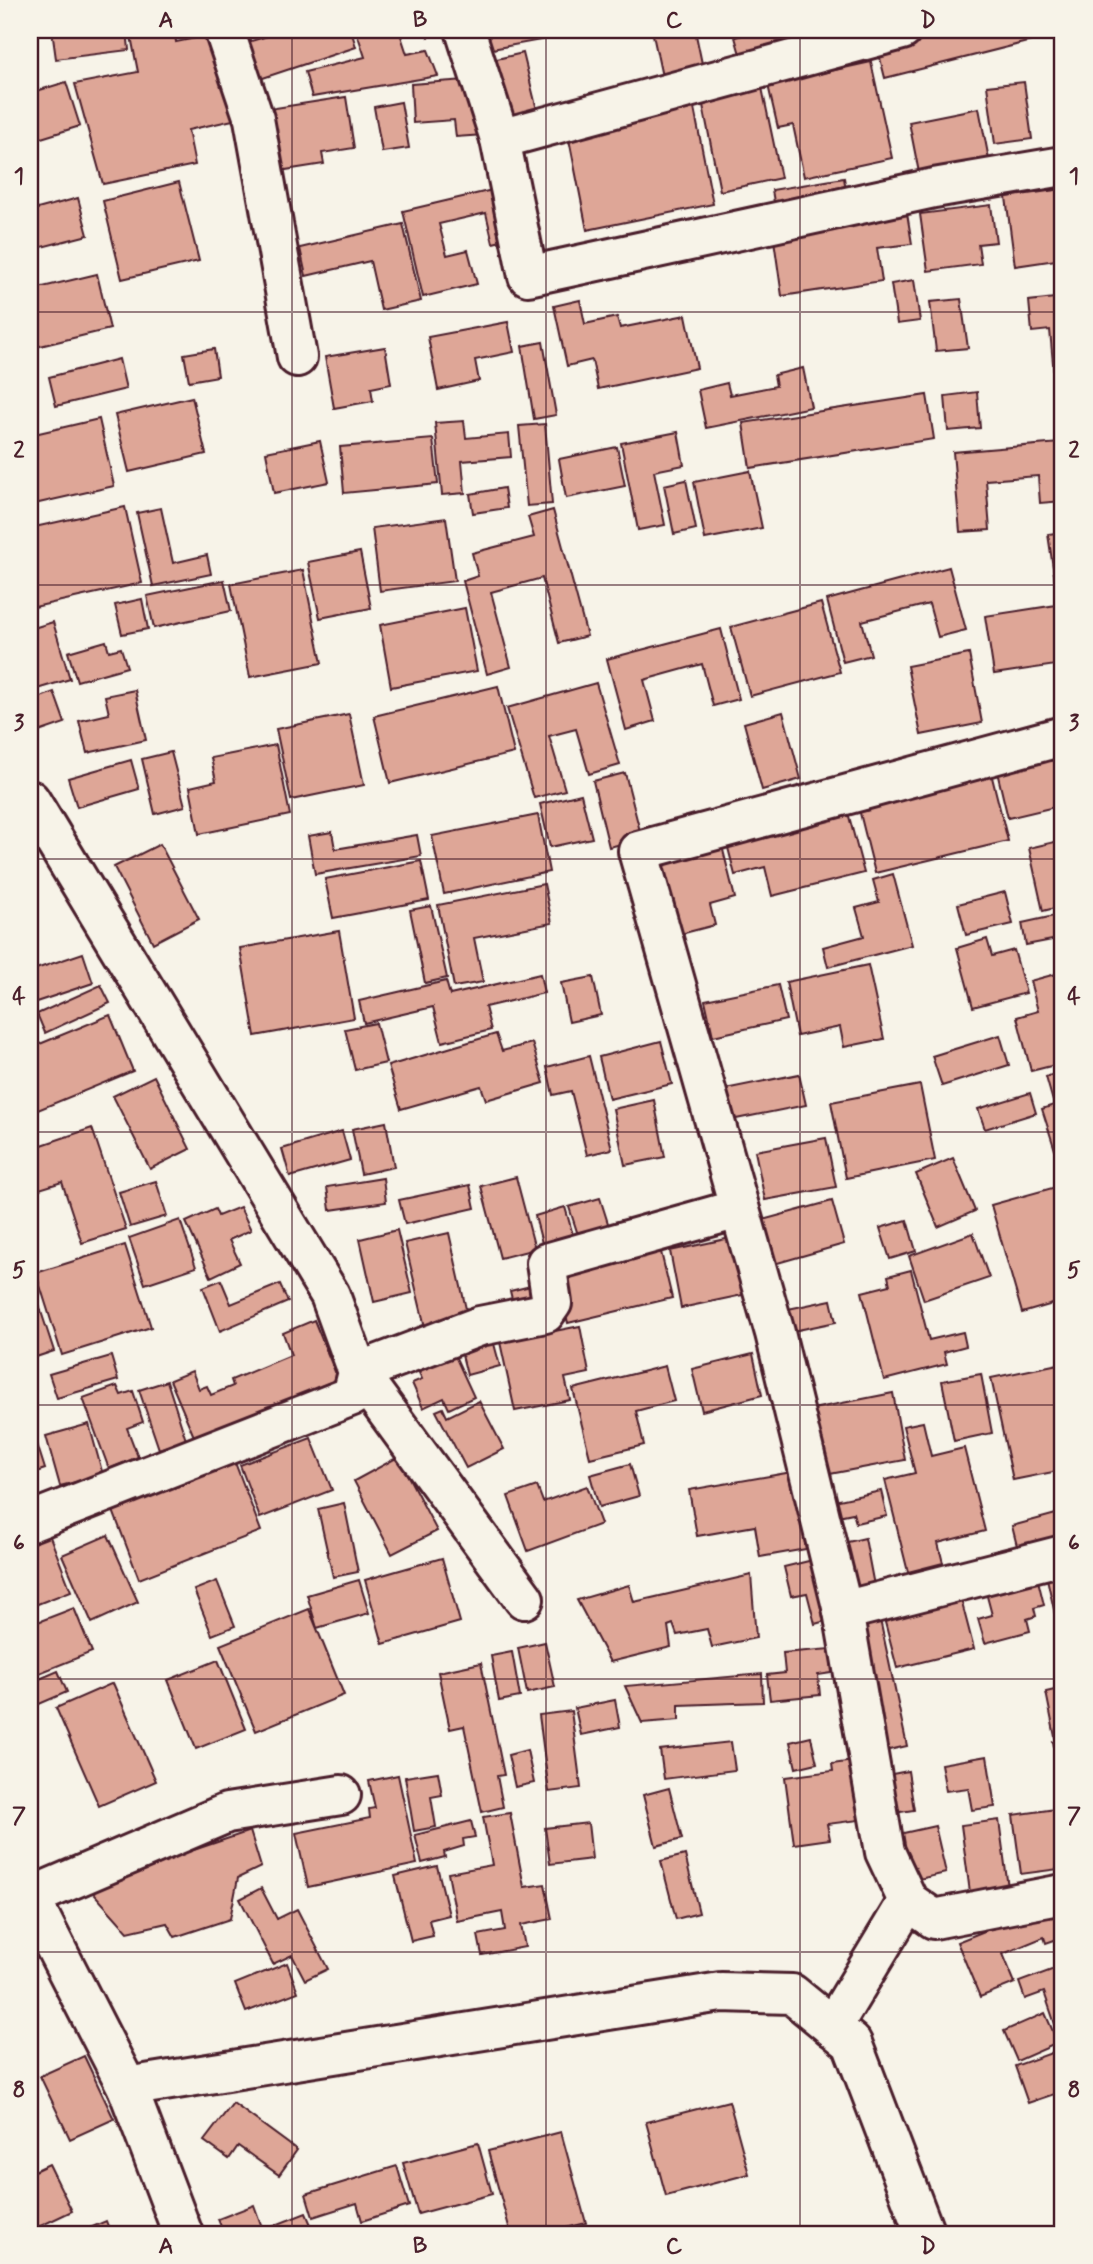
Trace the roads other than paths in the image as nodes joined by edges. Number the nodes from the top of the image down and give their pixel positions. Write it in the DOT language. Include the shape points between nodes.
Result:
graph roads {
  1 [pos="224,30"];
  2 [pos="465,30"];
  3 [pos="902,30"];
  4 [pos="500,139"];
  5 [pos="1063,166"];
  6 [pos="297,357"];
  7 [pos="1063,736"];
  8 [pos="30,800"];
  9 [pos="738,1209"];
  10 [pos="358,1372"];
  11 [pos="30,1522"];
  12 [pos="1063,1555"];
  13 [pos="524,1600"];
  14 [pos="843,1611"];
  15 [pos="341,1795"];
  16 [pos="1063,1894"];
  17 [pos="30,1898"];
  18 [pos="908,1901"];
  19 [pos="832,2027"];
  20 [pos="127,2087"];
  21 [pos="183,2234"];
  22 [pos="925,2234"];
  1 -- 6 [label="street" via="254,119"];
  2 -- 4 [label="street"];
  3 -- 4 [label="street"];
  4 -- 5 [label="street" via="528,276 934,188"];
  7 -- 9 [label="street" via="638,851"];
  8 -- 10 [label="street" via="330,1295"];
  9 -- 10 [label="street" via="546,1263 552,1303 545,1313 480,1326"];
  9 -- 14 [label="street" via="775,1333"];
  10 -- 11 [label="street" via="352,1396"];
  10 -- 13 [label="street"];
  12 -- 14 [label="street"];
  14 -- 18 [label="street" via="885,1853"];
  15 -- 17 [label="street" via="227,1813"];
  16 -- 18 [label="street" via="934,1919"];
  17 -- 20 [label="street"];
  18 -- 19 [label="street"];
  19 -- 20 [label="street" via="792,1994 721,1992"];
  19 -- 22 [label="street" via="852,2043"];
  20 -- 21 [label="street"];
}
